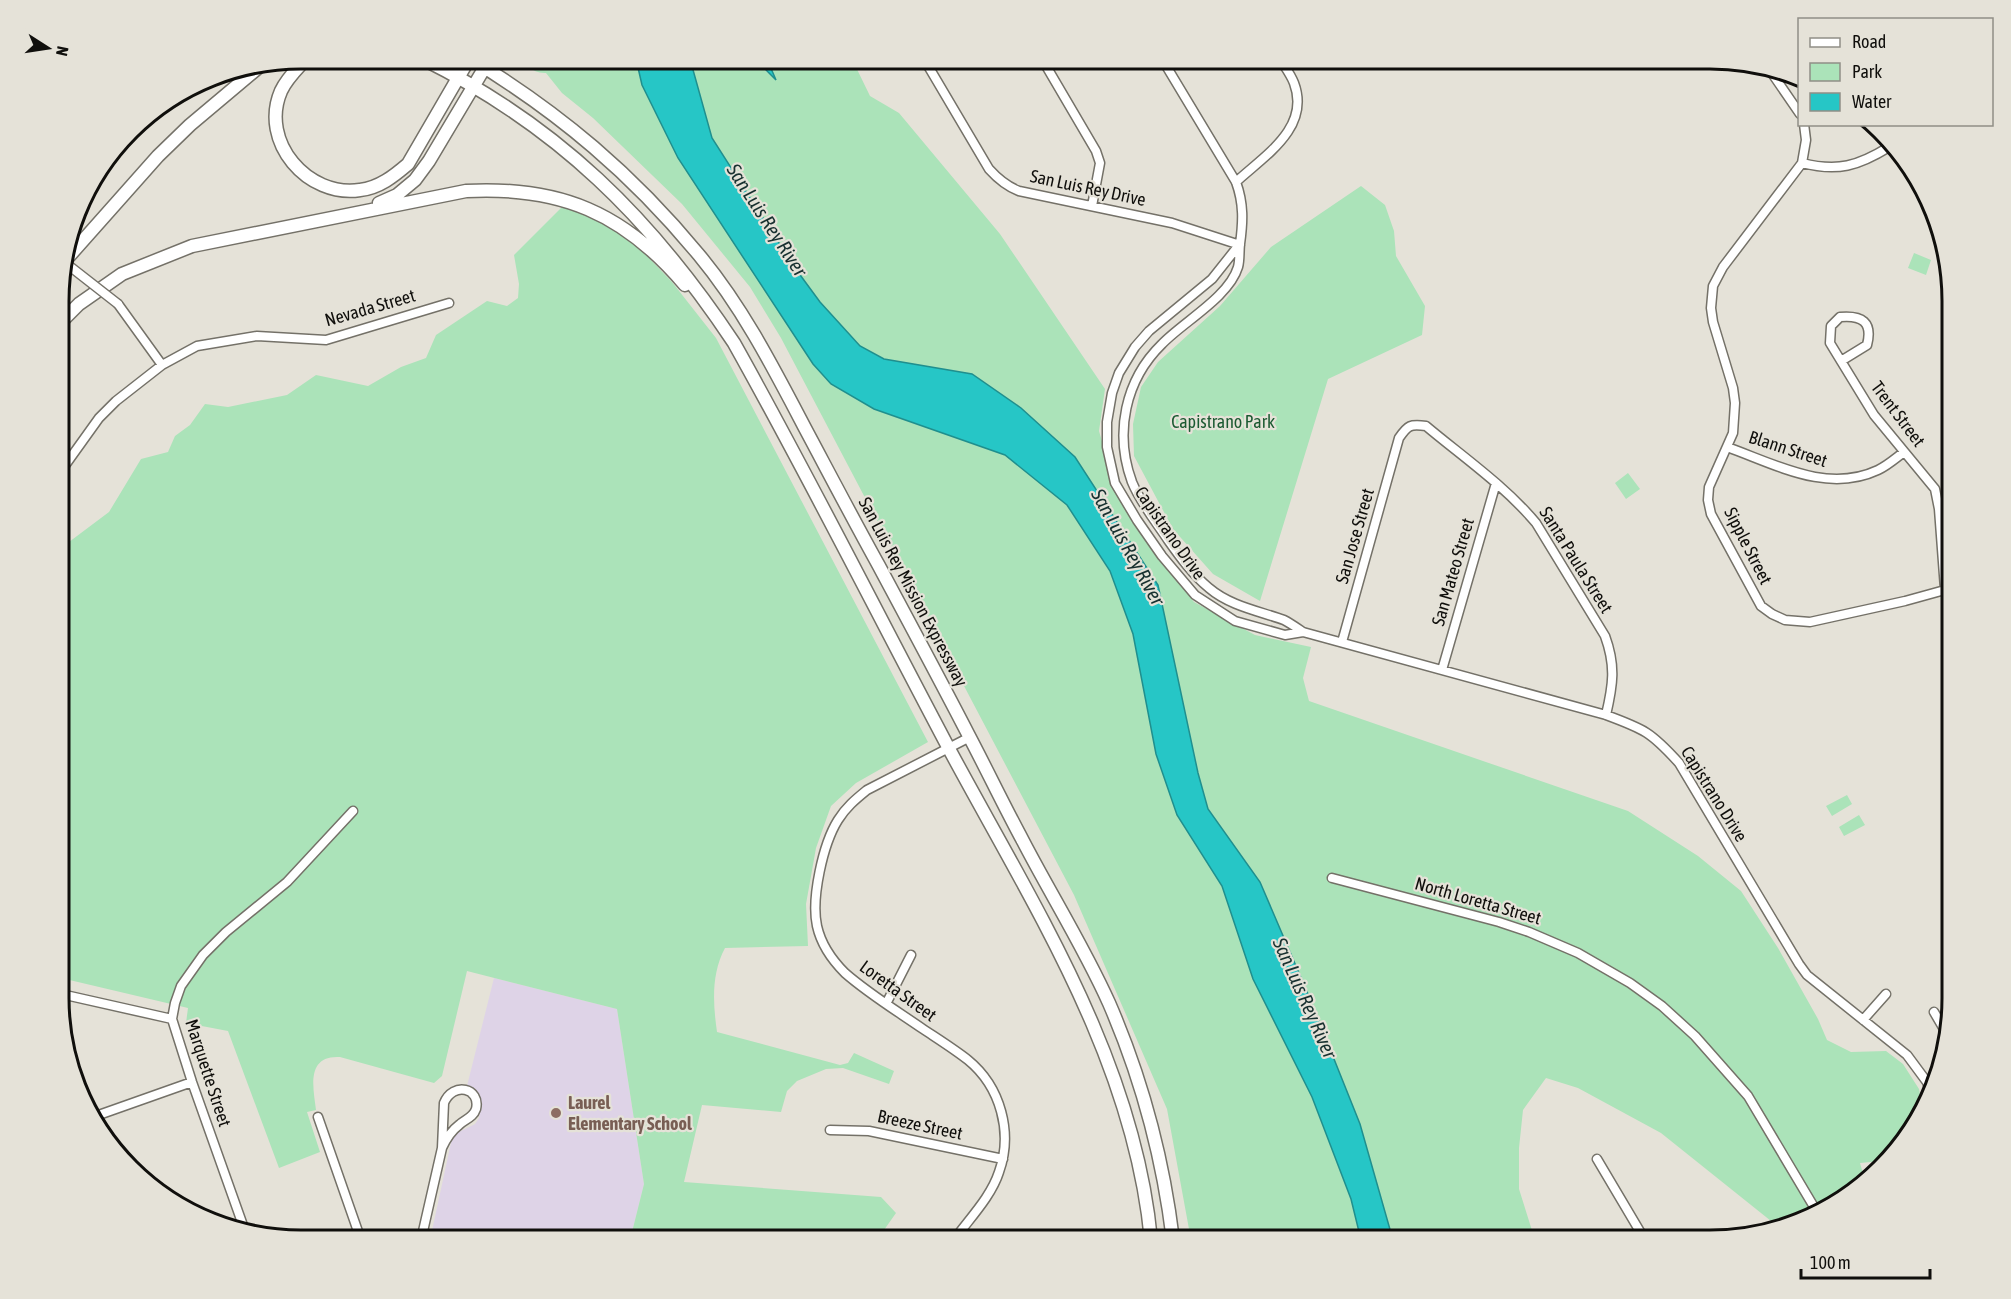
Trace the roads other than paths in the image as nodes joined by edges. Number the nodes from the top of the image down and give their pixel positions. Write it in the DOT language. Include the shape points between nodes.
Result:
graph roads {
  1 [pos="297,69"];
  2 [pos="445,69"];
  3 [pos="463,69"];
  4 [pos="484,69"];
  5 [pos="488,69"];
  6 [pos="930,69"];
  7 [pos="1048,69"];
  8 [pos="1169,69"];
  9 [pos="1287,69"];
  10 [pos="250,75"];
  11 [pos="459,76"];
  12 [pos="1776,79"];
  13 [pos="475,85"];
  14 [pos="1798,111"];
  15 [pos="1804,126"];
  16 [pos="1885,149"];
  17 [pos="1803,163"];
  18 [pos="1236,182"];
  19 [pos="1092,206"];
  20 [pos="320,219"];
  21 [pos="1240,245"];
  22 [pos="75,249"];
  23 [pos="71,268"];
  24 [pos="450,303"];
  25 [pos="69,314"];
  26 [pos="734,343"];
  27 [pos="1841,361"];
  28 [pos="162,365"];
  29 [pos="1399,438"];
  30 [pos="1727,447"];
  31 [pos="1904,452"];
  32 [pos="69,460"];
  33 [pos="1496,483"];
  34 [pos="1942,536"];
  35 [pos="1942,591"];
  36 [pos="1303,632"];
  37 [pos="1342,642"];
  38 [pos="1442,670"];
  39 [pos="1606,715"];
  40 [pos="970,737"];
  41 [pos="949,747"];
  42 [pos="353,811"];
  43 [pos="1332,878"];
  44 [pos="910,955"];
  45 [pos="1886,994"];
  46 [pos="69,996"];
  47 [pos="886,1004"];
  48 [pos="1934,1012"];
  49 [pos="172,1019"];
  50 [pos="1863,1020"];
  51 [pos="1941,1024"];
  52 [pos="1926,1081"];
  53 [pos="192,1082"];
  54 [pos="100,1114"];
  55 [pos="318,1117"];
  56 [pos="830,1130"];
  57 [pos="442,1148"];
  58 [pos="1003,1159"];
  59 [pos="1597,1159"];
  60 [pos="1813,1205"];
  61 [pos="242,1222"];
  62 [pos="358,1230"];
  63 [pos="423,1230"];
  64 [pos="961,1230"];
  65 [pos="1150,1230"];
  66 [pos="1172,1230"];
  67 [pos="1639,1230"];
  1 -- 11 [label="highway" via="280,93 280,143 291,161 309,178 340,190 363,190 379,184 408,164"];
  2 -- 11 [label="highway"];
  3 -- 11 [label="highway"];
  4 -- 13 [label="highway"];
  5 -- 40 [label="highway, San Luis Rey Mission Expressway" via="592,144 660,210 714,275 768,358"];
  6 -- 19 [label="street, San Luis Rey Drive" via="998,179 1020,191"];
  7 -- 19 [label="street" via="1100,163"];
  8 -- 18 [label="street, Capistrano Drive"];
  9 -- 18 [label="street" via="1299,102 1289,133"];
  10 -- 22 [label="highway" via="158,156"];
  11 -- 13 [label="highway"];
  12 -- 14 [label="street"];
  13 -- 20 [label="highway" via="415,180 375,206"];
  13 -- 26 [label="highway" via="540,129 613,192 690,279"];
  15 -- 17 [label="street"];
  16 -- 17 [label="street" via="1848,167 1824,169"];
  17 -- 30 [label="street, Sipple Street" via="1723,267 1713,286 1713,322 1735,403"];
  18 -- 21 [label="street, Capistrano Drive" via="1243,211"];
  19 -- 21 [label="street, San Luis Rey Drive" via="1172,223"];
  20 -- 25 [label="highway" via="192,246 122,274"];
  20 -- 26 [label="highway" via="466,192 519,191 562,199 596,212 644,243"];
  21 -- 36 [label="street, Capistrano Drive" via="1238,267 1221,293 1148,358 1127,401 1122,429 1125,450 1132,482 1153,519 1179,556 1210,589"];
  21 -- 36 [label="street, Capistrano Drive" via="1212,279 1135,347 1112,393 1107,447 1115,483 1162,556 1195,595 1235,621 1284,634"];
  23 -- 28 [label="street, bridge" via="118,304"];
  24 -- 28 [label="street, Nevada Street" via="326,340 257,336 197,346"];
  26 -- 41 [label="highway"];
  27 -- 27 [label="street, Trent Street" via="1830,343 1831,326 1840,317 1854,315 1866,322 1870,332 1867,345"];
  27 -- 31 [label="street, Trent Street" via="1874,415"];
  28 -- 32 [label="street, Nevada Street" via="99,418"];
  29 -- 33 [label="street, Santa Paula Street" via="1407,427 1426,426"];
  29 -- 37 [label="street, San Jose Street"];
  30 -- 31 [label="street, Blann Street" via="1815,479 1831,480 1861,477"];
  30 -- 35 [label="street, Sipple Street" via="1709,487 1711,514 1761,606 1772,614 1785,620 1810,622"];
  31 -- 34 [label="street, Trent Street" via="1935,489"];
  33 -- 38 [label="street, San Mateo Street"];
  33 -- 39 [label="street, Santa Paula Street" via="1536,523 1605,636 1614,671"];
  36 -- 37 [label="street, Capistrano Drive"];
  37 -- 38 [label="street, Capistrano Drive"];
  38 -- 39 [label="street, Capistrano Drive"];
  39 -- 50 [label="street, Capistrano Drive" via="1641,727 1657,738 1679,763 1799,964"];
  40 -- 41 [label="street, Loretta Street"];
  40 -- 66 [label="highway, San Luis Rey Mission Expressway" via="1108,1001 1154,1132"];
  41 -- 47 [label="street, Loretta Street" via="855,799 837,821 825,853 815,914 822,942 834,963"];
  41 -- 65 [label="highway" via="1067,967 1098,1034 1129,1123"];
  42 -- 49 [label="street, Marquette Street" via="287,882 203,954 181,986"];
  43 -- 60 [label="street, North Loretta Street" via="1529,932 1578,952 1630,983 1695,1036 1748,1096"];
  44 -- 47 [label="street"];
  45 -- 50 [label="street"];
  46 -- 49 [label="street"];
  47 -- 58 [label="street, Loretta Street" via="980,1072 992,1088 1004,1120"];
  48 -- 51 [label="street"];
  49 -- 53 [label="street, Marquette Street"];
  50 -- 52 [label="street, Capistrano Drive" via="1907,1055"];
  53 -- 54 [label="street"];
  53 -- 61 [label="street, Marquette Street"];
  55 -- 62 [label="street"];
  56 -- 58 [label="street, Breeze Street" via="869,1131"];
  57 -- 57 [label="street" via="448,1136 475,1112 475,1098 469,1091 453,1090 447,1097"];
  57 -- 63 [label="street"];
  58 -- 64 [label="street, Loretta Street" via="993,1187"];
  59 -- 67 [label="street"];
}
